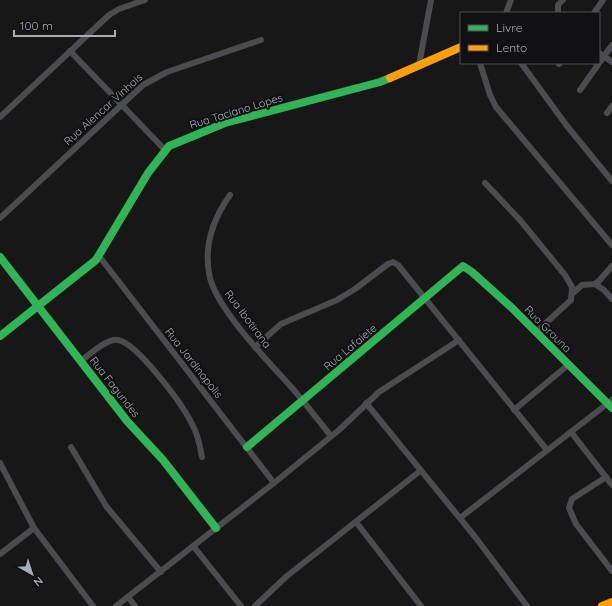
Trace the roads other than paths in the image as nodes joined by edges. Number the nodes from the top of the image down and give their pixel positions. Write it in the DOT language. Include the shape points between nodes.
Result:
graph roads {
  1 [pos="145,0"];
  2 [pos="431,0"];
  3 [pos="511,0"];
  4 [pos="563,0"];
  5 [pos="603,0"];
  6 [pos="506,12"];
  7 [pos="558,12"];
  8 [pos="595,12"];
  9 [pos="261,40"];
  10 [pos="612,45"];
  11 [pos="460,47"];
  12 [pos="70,51"];
  13 [pos="601,54"];
  14 [pos="612,62"];
  15 [pos="480,64"];
  16 [pos="522,64"];
  17 [pos="595,64"];
  18 [pos="419,66"];
  19 [pos="580,90"];
  20 [pos="120,104"];
  21 [pos="612,106"];
  22 [pos="607,113"];
  23 [pos="0,117"];
  24 [pos="165,150"];
  25 [pos="612,181"];
  26 [pos="485,183"];
  27 [pos="230,195"];
  28 [pos="0,218"];
  29 [pos="612,245"];
  30 [pos="99,256"];
  31 [pos="0,257"];
  32 [pos="467,266"];
  33 [pos="612,266"];
  34 [pos="595,284"];
  35 [pos="572,294"];
  36 [pos="424,299"];
  37 [pos="612,299"];
  38 [pos="37,307"];
  39 [pos="536,332"];
  40 [pos="0,336"];
  41 [pos="459,340"];
  42 [pos="256,347"];
  43 [pos="81,361"];
  44 [pos="568,365"];
  45 [pos="303,400"];
  46 [pos="366,403"];
  47 [pos="611,404"];
  48 [pos="514,410"];
  49 [pos="571,432"];
  50 [pos="331,436"];
  51 [pos="71,447"];
  52 [pos="247,447"];
  53 [pos="547,450"];
  54 [pos="202,457"];
  55 [pos="0,463"];
  56 [pos="420,471"];
  57 [pos="606,477"];
  58 [pos="274,483"];
  59 [pos="612,485"];
  60 [pos="460,518"];
  61 [pos="356,522"];
  62 [pos="34,528"];
  63 [pos="216,528"];
  64 [pos="194,547"];
  65 [pos="0,554"];
  66 [pos="612,571"];
  67 [pos="161,572"];
  68 [pos="128,597"];
  69 [pos="612,602"];
  70 [pos="93,606"];
  71 [pos="116,606"];
  72 [pos="135,606"];
  73 [pos="241,606"];
  74 [pos="255,606"];
  75 [pos="421,606"];
  76 [pos="527,606"];
  77 [pos="602,606"];
  1 -- 12 [label="street" via="109,15"];
  2 -- 18 [label="street"];
  3 -- 6 [label="street"];
  4 -- 7 [label="street" via="558,5"];
  5 -- 8 [label="street"];
  9 -- 20 [label="street, Rua Alencar Vinhais" via="161,74"];
  10 -- 13 [label="street"];
  11 -- 18 [label="street, Rua Taciano Lopes"];
  12 -- 20 [label="street"];
  12 -- 23 [label="street"];
  13 -- 14 [label="street"];
  15 -- 29 [label="street" via="496,107"];
  16 -- 25 [label="street" via="567,126"];
  17 -- 19 [label="street"];
  18 -- 24 [label="street, Rua Taciano Lopes" via="380,82 225,123 185,138"];
  20 -- 24 [label="street"];
  20 -- 28 [label="street, Rua Alencar Vinhais"];
  21 -- 22 [label="street"];
  24 -- 30 [label="street, Rua Taciano Lopes" via="148,173"];
  26 -- 35 [label="street" via="520,220 565,275"];
  27 -- 42 [label="street, Rua Ibotirana" via="216,216 211,232 208,245 209,270 219,299"];
  30 -- 38 [label="street, Rua Taciano Lopes"];
  30 -- 52 [label="street, Rua Jardinopolis"];
  31 -- 38 [label="street, Rua Fagundes"];
  32 -- 36 [label="street, Rua Lafaiete" via="463,266"];
  32 -- 39 [label="street, Rua Grauna"];
  33 -- 34 [label="street"];
  34 -- 35 [label="street" via="582,285"];
  34 -- 37 [label="street"];
  35 -- 39 [label="street" via="571,300"];
  36 -- 41 [label="street"];
  36 -- 42 [label="street" via="398,265 390,262 337,300 281,324"];
  36 -- 45 [label="street, Rua Lafaiete"];
  38 -- 40 [label="street, Rua Taciano Lopes"];
  38 -- 43 [label="street, Rua Fagundes"];
  39 -- 44 [label="street, Rua Grauna"];
  41 -- 46 [label="street"];
  41 -- 48 [label="street"];
  42 -- 45 [label="street, Rua Ibotirana"];
  43 -- 54 [label="street" via="97,348 114,340 132,348 154,370 189,417"];
  43 -- 63 [label="street, Rua Fagundes"];
  44 -- 47 [label="street, Rua Grauna"];
  44 -- 48 [label="street"];
  45 -- 50 [label="street, Rua Ibotirana"];
  45 -- 52 [label="street, Rua Lafaiete"];
  46 -- 50 [label="street"];
  46 -- 56 [label="street"];
  47 -- 49 [label="street"];
  48 -- 53 [label="street"];
  49 -- 53 [label="street"];
  49 -- 57 [label="street"];
  50 -- 58 [label="street"];
  51 -- 67 [label="street" via="106,506"];
  52 -- 58 [label="street, Rua Jardinopolis"];
  53 -- 60 [label="street"];
  55 -- 62 [label="street"];
  56 -- 60 [label="street"];
  56 -- 61 [label="street"];
  57 -- 59 [label="street"];
  57 -- 66 [label="street" via="572,499 569,508 576,524"];
  58 -- 63 [label="street"];
  60 -- 76 [label="street"];
  61 -- 74 [label="street" via="287,576"];
  61 -- 75 [label="street"];
  62 -- 65 [label="street"];
  62 -- 70 [label="street"];
  63 -- 64 [label="street"];
  64 -- 67 [label="street"];
  64 -- 73 [label="street"];
  67 -- 68 [label="street"];
  68 -- 71 [label="street"];
  68 -- 72 [label="street"];
  69 -- 77 [label="street"];
}
